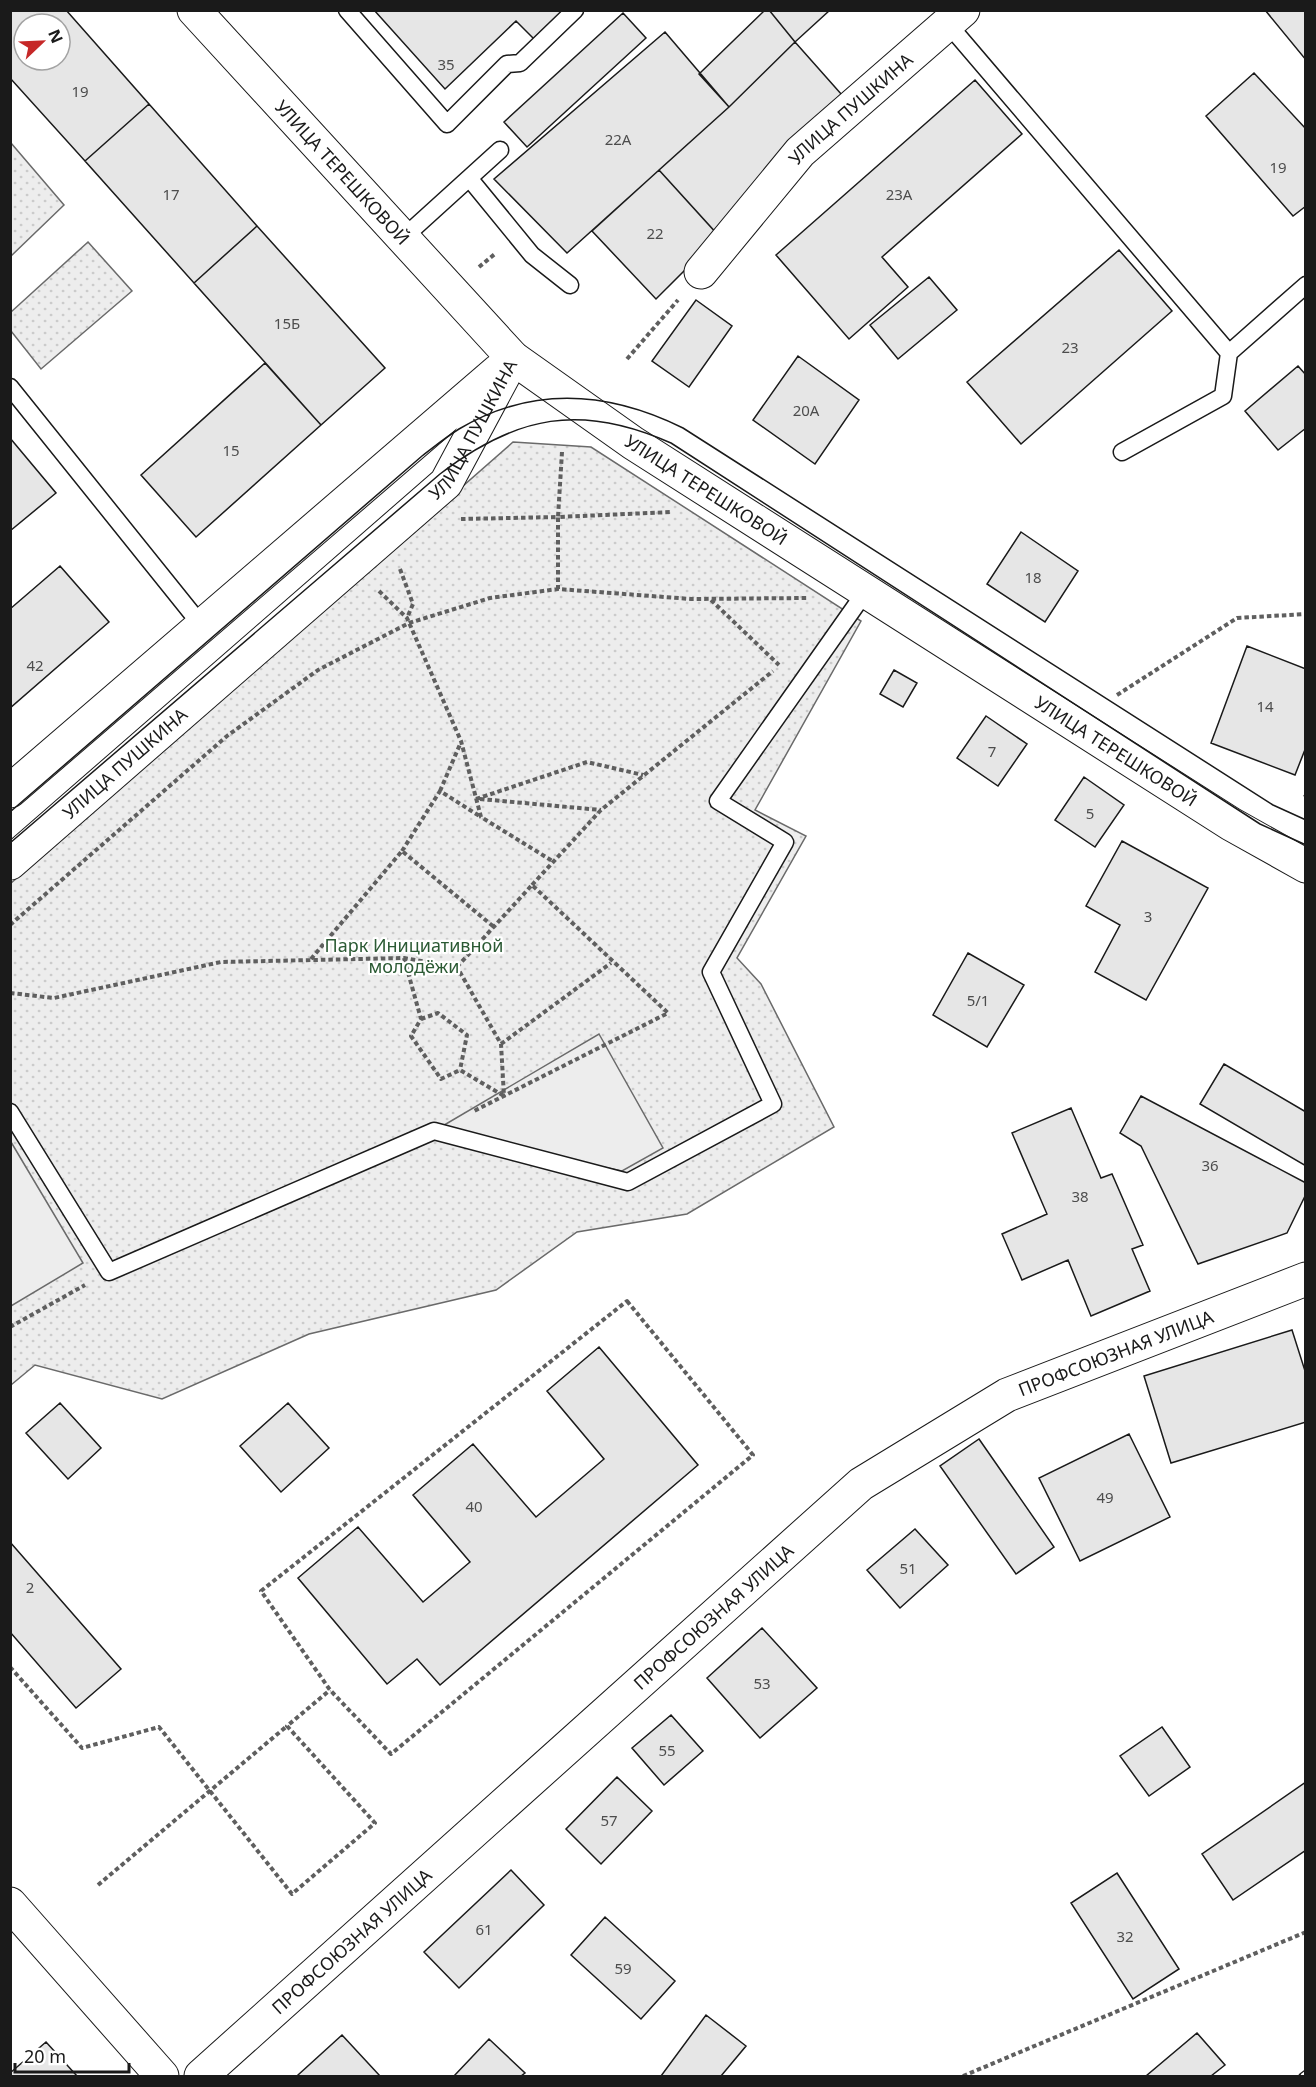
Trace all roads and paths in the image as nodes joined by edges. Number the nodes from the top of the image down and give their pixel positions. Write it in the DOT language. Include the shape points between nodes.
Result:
graph roads {
  1 [pos="194,10"];
  2 [pos="347,10"];
  3 [pos="575,10"];
  4 [pos="955,17"];
  5 [pos="500,150"];
  6 [pos="469,178"];
  7 [pos="403,238"];
  8 [pos="504,246"];
  9 [pos="474,271"];
  10 [pos="702,272"];
  11 [pos="570,285"];
  12 [pos="1305,285"];
  13 [pos="1229,353"];
  14 [pos="513,358"];
  15 [pos="627,358"];
  16 [pos="10,387"];
  17 [pos="562,452"];
  18 [pos="1122,452"];
  19 [pos="675,512"];
  20 [pos="558,517"];
  21 [pos="453,519"];
  22 [pos="399,567"];
  23 [pos="377,589"];
  24 [pos="558,590"];
  25 [pos="866,591"];
  26 [pos="812,598"];
  27 [pos="710,599"];
  28 [pos="1305,614"];
  29 [pos="408,620"];
  30 [pos="202,626"];
  31 [pos="780,666"];
  32 [pos="804,679"];
  33 [pos="1117,695"];
  34 [pos="461,741"];
  35 [pos="643,775"];
  36 [pos="10,791"];
  37 [pos="440,791"];
  38 [pos="476,799"];
  39 [pos="601,810"];
  40 [pos="481,817"];
  41 [pos="402,850"];
  42 [pos="554,862"];
  43 [pos="10,863"];
  44 [pos="1305,866"];
  45 [pos="532,885"];
  46 [pos="10,925"];
  47 [pos="494,927"];
  48 [pos="404,958"];
  49 [pos="310,960"];
  50 [pos="611,963"];
  51 [pos="457,967"];
  52 [pos="10,993"];
  53 [pos="421,1019"];
  54 [pos="501,1044"];
  55 [pos="460,1070"];
  56 [pos="504,1096"];
  57 [pos="10,1112"];
  58 [pos="434,1131"];
  59 [pos="109,1272"];
  60 [pos="1305,1279"];
  61 [pos="10,1327"];
  62 [pos="10,1667"];
  63 [pos="330,1690"];
  64 [pos="287,1726"];
  65 [pos="210,1791"];
  66 [pos="98,1885"];
  67 [pos="10,1904"];
  68 [pos="1305,1932"];
  69 [pos="214,2072"];
  70 [pos="162,2076"];
  71 [pos="963,2076"];
  1 -- 7 [label="street, УЛИЦА ТЕРЕШКОВОЙ"];
  2 -- 3 [label="lane" via="447,124 507,64 520,63"];
  4 -- 10 [label="street, УЛИЦА ПУШКИНА" via="800,152"];
  4 -- 13 [label="lane"];
  5 -- 6 [label="lane"];
  6 -- 7 [label="lane"];
  6 -- 11 [label="lane" via="532,255"];
  7 -- 14 [label="street, УЛИЦА ТЕРЕШКОВОЙ"];
  8 -- 9 [label="path"];
  10 -- 15 [label="path"];
  12 -- 13 [label="lane"];
  13 -- 18 [label="lane" via="1223,396"];
  14 -- 25 [label="street, УЛИЦА ТЕРЕШКОВОЙ" via="633,443"];
  14 -- 30 [label="street, УЛИЦА ПУШКИНА"];
  14 -- 43 [label="street, УЛИЦА ПУШКИНА" via="446,483"];
  16 -- 30 [label="lane"];
  17 -- 20 [label="path"];
  19 -- 20 [label="path"];
  20 -- 21 [label="path"];
  20 -- 24 [label="path"];
  22 -- 29 [label="path" via="413,604"];
  23 -- 29 [label="path"];
  24 -- 27 [label="path"];
  24 -- 29 [label="path" via="490,598"];
  25 -- 32 [label="lane"];
  25 -- 44 [label="street, УЛИЦА ТЕРЕШКОВОЙ" via="1231,824"];
  26 -- 27 [label="path"];
  27 -- 31 [label="path"];
  28 -- 33 [label="path" via="1237,618"];
  29 -- 34 [label="path"];
  29 -- 46 [label="path" via="318,670 227,736"];
  30 -- 36 [label="street, УЛИЦА ПУШКИНА"];
  31 -- 32 [label="path"];
  31 -- 35 [label="path"];
  32 -- 58 [label="lane" via="718,801 785,842 711,972 773,1104 628,1182"];
  34 -- 37 [label="path"];
  34 -- 38 [label="path"];
  35 -- 38 [label="path" via="587,762"];
  35 -- 39 [label="path"];
  37 -- 40 [label="path"];
  37 -- 41 [label="path"];
  38 -- 39 [label="path"];
  38 -- 40 [label="path"];
  39 -- 42 [label="path"];
  40 -- 42 [label="path"];
  41 -- 47 [label="path"];
  41 -- 49 [label="path"];
  42 -- 45 [label="path"];
  45 -- 47 [label="path"];
  45 -- 50 [label="path"];
  47 -- 51 [label="path"];
  48 -- 49 [label="path"];
  48 -- 51 [label="path"];
  48 -- 53 [label="path"];
  49 -- 52 [label="path" via="221,962 54,998"];
  50 -- 54 [label="path"];
  50 -- 56 [label="path" via="668,1013"];
  51 -- 54 [label="path"];
  53 -- 55 [label="path" via="438,1013 467,1035"];
  53 -- 55 [label="path" via="411,1036 441,1079"];
  54 -- 56 [label="path"];
  55 -- 56 [label="path"];
  56 -- 58 [label="path"];
  57 -- 59 [label="lane"];
  58 -- 59 [label="lane"];
  59 -- 61 [label="path"];
  60 -- 69 [label="street, ПРОФСОЮЗНАЯ УЛИЦА" via="1007,1395 861,1484"];
  62 -- 65 [label="path" via="82,1748 159,1727"];
  63 -- 63 [label="path" via="391,1754 753,1455 627,1301 261,1591"];
  63 -- 64 [label="path"];
  64 -- 65 [label="path"];
  64 -- 65 [label="path" via="375,1823 292,1894"];
  65 -- 66 [label="path"];
  67 -- 70 [label="street"];
  68 -- 71 [label="path"];
}
